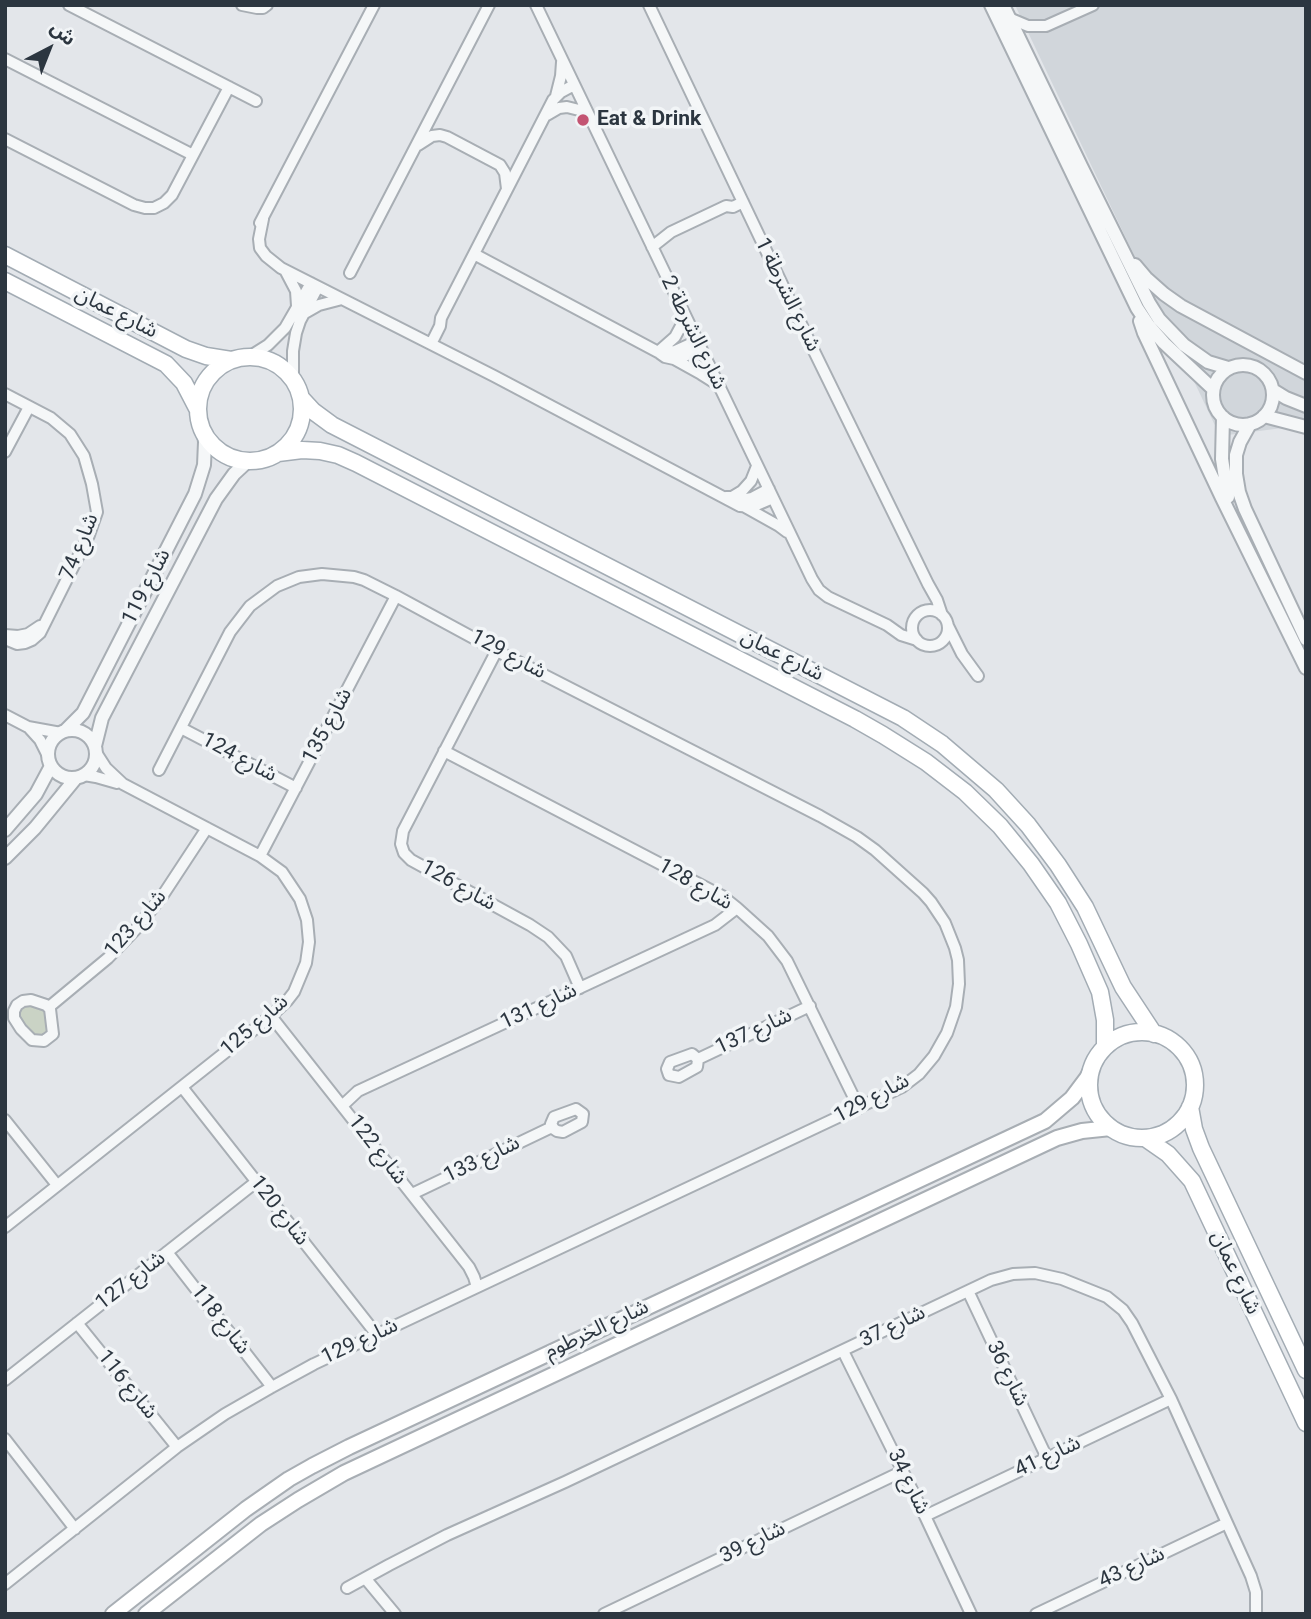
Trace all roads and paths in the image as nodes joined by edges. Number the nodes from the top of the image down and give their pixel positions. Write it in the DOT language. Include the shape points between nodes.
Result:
graph roads {
  1 [pos="69,5"];
  2 [pos="242,5"];
  3 [pos="267,5"];
  4 [pos="374,5"];
  5 [pos="489,5"];
  6 [pos="536,5"];
  7 [pos="649,5"];
  8 [pos="991,5"];
  9 [pos="1093,5"];
  10 [pos="1006,11"];
  11 [pos="5,59"];
  12 [pos="562,59"];
  13 [pos="229,88"];
  14 [pos="576,89"];
  15 [pos="556,96"];
  16 [pos="256,102"];
  17 [pos="549,111"];
  18 [pos="589,116"];
  19 [pos="5,139"];
  20 [pos="416,146"];
  21 [pos="193,155"];
  22 [pos="507,189"];
  23 [pos="741,198"];
  24 [pos="650,243"];
  25 [pos="1124,251"];
  26 [pos="474,254"];
  27 [pos="5,255"];
  28 [pos="283,269"];
  29 [pos="350,273"];
  30 [pos="5,281"];
  31 [pos="314,285"];
  32 [pos="342,299"];
  33 [pos="1137,307"];
  34 [pos="300,312"];
  35 [pos="685,316"];
  36 [pos="428,343"];
  37 [pos="699,344"];
  38 [pos="658,352"];
  39 [pos="249,357"];
  40 [pos="674,359"];
  41 [pos="232,360"];
  42 [pos="1228,368"];
  43 [pos="1306,373"];
  44 [pos="293,381"];
  45 [pos="719,386"];
  46 [pos="1213,388"];
  47 [pos="1273,390"];
  48 [pos="5,394"];
  49 [pos="301,398"];
  50 [pos="1306,406"];
  51 [pos="29,407"];
  52 [pos="198,410"];
  53 [pos="1264,416"];
  54 [pos="1223,417"];
  55 [pos="1250,424"];
  56 [pos="1306,427"];
  57 [pos="204,434"];
  58 [pos="5,452"];
  59 [pos="278,453"];
  60 [pos="248,461"];
  61 [pos="757,466"];
  62 [pos="771,494"];
  63 [pos="729,499"];
  64 [pos="745,507"];
  65 [pos="1235,521"];
  66 [pos="792,537"];
  67 [pos="928,584"];
  68 [pos="396,596"];
  69 [pos="918,617"];
  70 [pos="945,620"];
  71 [pos="887,625"];
  72 [pos="5,637"];
  73 [pos="1306,639"];
  74 [pos="917,640"];
  75 [pos="940,643"];
  76 [pos="497,650"];
  77 [pos="962,654"];
  78 [pos="1306,668"];
  79 [pos="978,676"];
  80 [pos="5,715"];
  81 [pos="28,727"];
  82 [pos="181,728"];
  83 [pos="63,732"];
  84 [pos="96,750"];
  85 [pos="444,751"];
  86 [pos="50,761"];
  87 [pos="159,770"];
  88 [pos="80,777"];
  89 [pos="123,784"];
  90 [pos="296,788"];
  91 [pos="207,828"];
  92 [pos="5,830"];
  93 [pos="260,856"];
  94 [pos="5,858"];
  95 [pos="737,908"];
  96 [pos="580,988"];
  97 [pos="810,1006"];
  98 [pos="50,1007"];
  99 [pos="271,1016"];
  100 [pos="1154,1034"];
  101 [pos="1105,1047"];
  102 [pos="698,1059"];
  103 [pos="1091,1070"];
  104 [pos="182,1087"];
  105 [pos="342,1106"];
  106 [pos="1190,1107"];
  107 [pos="859,1108"];
  108 [pos="5,1120"];
  109 [pos="552,1127"];
  110 [pos="1111,1128"];
  111 [pos="1145,1138"];
  112 [pos="256,1182"];
  113 [pos="57,1185"];
  114 [pos="412,1194"];
  115 [pos="5,1227"];
  116 [pos="167,1252"];
  117 [pos="477,1287"];
  118 [pos="968,1291"];
  119 [pos="77,1323"];
  120 [pos="377,1335"];
  121 [pos="842,1351"];
  122 [pos="1306,1370"];
  123 [pos="5,1380"];
  124 [pos="272,1387"];
  125 [pos="1171,1399"];
  126 [pos="1306,1423"];
  127 [pos="5,1439"];
  128 [pos="177,1447"];
  129 [pos="1047,1458"];
  130 [pos="903,1471"];
  131 [pos="925,1516"];
  132 [pos="1227,1523"];
  133 [pos="75,1529"];
  134 [pos="365,1578"];
  135 [pos="5,1584"];
  136 [pos="347,1588"];
  137 [pos="1040,1613"];
  138 [pos="113,1614"];
  139 [pos="146,1614"];
  140 [pos="394,1614"];
  141 [pos="604,1614"];
  142 [pos="971,1614"];
  143 [pos="1256,1614"];
  1 -- 13 [label="street"];
  2 -- 3 [label="street"];
  4 -- 28 [label="street" via="263,219 260,248"];
  5 -- 20 [label="street"];
  6 -- 12 [label="street, شارع الشرطة 2"];
  7 -- 23 [label="street, شارع الشرطة 1"];
  8 -- 33 [label="street"];
  9 -- 10 [label="street" via="1046,26 1019,24"];
  10 -- 25 [label="street"];
  11 -- 21 [label="street"];
  12 -- 14 [label="street, شارع الشرطة 2"];
  12 -- 15 [label="street"];
  13 -- 16 [label="street"];
  13 -- 21 [label="street"];
  14 -- 15 [label="street"];
  14 -- 17 [label="street"];
  14 -- 18 [label="street, شارع الشرطة 2"];
  15 -- 17 [label="street"];
  17 -- 18 [label="street" via="567,107"];
  17 -- 22 [label="street"];
  18 -- 24 [label="street, شارع الشرطة 2"];
  19 -- 21 [label="street" via="149,209 169,200"];
  20 -- 22 [label="street" via="432,136 447,137 500,165"];
  20 -- 29 [label="street"];
  22 -- 26 [label="street"];
  23 -- 24 [label="street" via="733,207 726,206"];
  23 -- 67 [label="street, شارع الشرطة 1"];
  24 -- 35 [label="street, شارع الشرطة 2"];
  25 -- 42 [label="street" via="1149,303 1169,330 1196,355"];
  25 -- 43 [label="street" via="1146,278 1181,306"];
  26 -- 36 [label="street"];
  26 -- 38 [label="street"];
  27 -- 41 [label="main road, شارع عمان" via="186,349"];
  28 -- 31 [label="street"];
  28 -- 34 [label="street" via="296,290"];
  30 -- 52 [label="main road, شارع عمان" via="159,359 184,383"];
  31 -- 32 [label="street"];
  31 -- 34 [label="street"];
  32 -- 34 [label="street"];
  32 -- 36 [label="street"];
  33 -- 46 [label="street" via="1164,343"];
  33 -- 65 [label="street" via="1144,333"];
  34 -- 39 [label="street" via="277,337"];
  34 -- 44 [label="street"];
  35 -- 37 [label="street, شارع الشرطة 2"];
  35 -- 38 [label="street" via="675,337"];
  36 -- 63 [label="street"];
  37 -- 38 [label="street"];
  37 -- 40 [label="street"];
  37 -- 45 [label="street, شارع الشرطة 2"];
  38 -- 40 [label="street"];
  39 -- 41 [label="main road"];
  39 -- 44 [label="main road" via="270,361"];
  40 -- 45 [label="street"];
  41 -- 52 [label="main road" via="203,385"];
  42 -- 46 [label="street"];
  42 -- 47 [label="street" via="1256,367"];
  44 -- 49 [label="main road"];
  45 -- 61 [label="street, شارع الشرطة 2"];
  46 -- 54 [label="street" via="1214,404"];
  47 -- 50 [label="street"];
  47 -- 53 [label="street"];
  48 -- 51 [label="street, شارع 74"];
  49 -- 59 [label="main road" via="295,435"];
  49 -- 100 [label="main road, شارع عمان" via="332,425 903,718 942,744 996,790 1058,865"];
  51 -- 58 [label="street"];
  51 -- 72 [label="street, شارع 74" via="58,423 76,441 96,503 94,522 40,633 17,644"];
  52 -- 57 [label="main road"];
  53 -- 55 [label="street"];
  53 -- 56 [label="street"];
  54 -- 55 [label="street"];
  54 -- 65 [label="street" via="1223,473"];
  55 -- 73 [label="street" via="1236,455 1239,492"];
  57 -- 60 [label="main road" via="218,450"];
  57 -- 83 [label="street, شارع 119" via="204,465 195,494 83,713"];
  59 -- 60 [label="main road"];
  59 -- 101 [label="main road, شارع عمان" via="320,451 356,463 855,719 926,762 1000,826 1052,894 1100,992"];
  60 -- 84 [label="street, شارع 119" via="216,499 102,718"];
  61 -- 62 [label="street, شارع الشرطة 2"];
  61 -- 63 [label="street" via="751,481"];
  62 -- 63 [label="street"];
  62 -- 64 [label="street"];
  62 -- 66 [label="street, شارع الشرطة 2"];
  63 -- 64 [label="street"];
  64 -- 66 [label="street"];
  65 -- 78 [label="street"];
  66 -- 71 [label="street, شارع الشرطة 2" via="820,590"];
  67 -- 69 [label="street"];
  67 -- 70 [label="street, شارع الشرطة 1"];
  68 -- 76 [label="street, شارع 129"];
  68 -- 82 [label="street, شارع 129" via="365,580 333,574 299,577 267,592 230,632"];
  68 -- 90 [label="street, شارع 135"];
  69 -- 70 [label="street" via="935,611"];
  69 -- 71 [label="street"];
  69 -- 74 [label="street" via="913,631"];
  70 -- 75 [label="street" via="947,635"];
  70 -- 77 [label="street, شارع الشرطة 1"];
  71 -- 74 [label="street, شارع الشرطة 2"];
  74 -- 75 [label="street" via="931,646"];
  75 -- 77 [label="street"];
  76 -- 85 [label="street, شارع 126"];
  76 -- 107 [label="street, شارع 129" via="842,828 888,860 932,902 951,935 958,960 952,1020 919,1074"];
  77 -- 79 [label="street, شارع الشرطة 1"];
  80 -- 81 [label="street"];
  81 -- 83 [label="street"];
  81 -- 86 [label="street"];
  82 -- 87 [label="street, شارع 129"];
  82 -- 90 [label="street, شارع 124"];
  83 -- 84 [label="street" via="86,734"];
  83 -- 86 [label="street" via="50,745"];
  84 -- 88 [label="street" via="93,766"];
  84 -- 89 [label="street, شارع 125"];
  85 -- 95 [label="street, شارع 128"];
  85 -- 96 [label="street, شارع 126" via="403,831 404,853 539,930 566,956"];
  86 -- 88 [label="street" via="62,776"];
  86 -- 92 [label="street" via="36,794"];
  88 -- 89 [label="street, شارع 125"];
  88 -- 94 [label="street"];
  89 -- 91 [label="street, شارع 125"];
  90 -- 93 [label="street, شارع 135"];
  91 -- 93 [label="street, شارع 125"];
  91 -- 98 [label="street, شارع 123" via="136,929"];
  93 -- 99 [label="street, شارع 125" via="295,889 309,931 299,983"];
  95 -- 96 [label="street, شارع 131" via="715,925"];
  95 -- 97 [label="street, شارع 128" via="776,945"];
  96 -- 105 [label="street, شارع 131" via="358,1091"];
  97 -- 102 [label="street, شارع 137"];
  97 -- 107 [label="street, شارع 128"];
  99 -- 104 [label="street, شارع 125"];
  99 -- 105 [label="street, شارع 122"];
  100 -- 101 [label="main road" via="1127,1034"];
  100 -- 106 [label="main road" via="1177,1046 1192,1068"];
  101 -- 103 [label="main road"];
  103 -- 110 [label="main road" via="1094,1108"];
  103 -- 138 [label="main road, شارع الخرطوم" via="1072,1098 1045,1121 312,1466 246,1509"];
  104 -- 112 [label="street, شارع 120"];
  104 -- 113 [label="street, شارع 125"];
  105 -- 114 [label="street, شارع 122"];
  106 -- 111 [label="main road" via="1167,1132"];
  106 -- 122 [label="main road, شارع عمان" via="1201,1148"];
  107 -- 117 [label="street, شارع 129"];
  108 -- 113 [label="street"];
  109 -- 114 [label="street, شارع 133"];
  110 -- 111 [label="main road"];
  110 -- 139 [label="main road, شارع الخرطوم" via="1057,1138 344,1474 261,1524"];
  111 -- 126 [label="main road, شارع عمان" via="1168,1154 1192,1181"];
  112 -- 116 [label="street, شارع 127"];
  112 -- 120 [label="street, شارع 120"];
  113 -- 115 [label="street, شارع 125"];
  114 -- 117 [label="street, شارع 122" via="469,1267"];
  116 -- 119 [label="street, شارع 127"];
  116 -- 124 [label="street, شارع 118"];
  117 -- 120 [label="street, شارع 129"];
  118 -- 121 [label="street, شارع 37"];
  118 -- 125 [label="street, شارع 37" via="1002,1276 1035,1273 1107,1297 1123,1310 1139,1334"];
  118 -- 129 [label="street, شارع 36"];
  119 -- 123 [label="street, شارع 127"];
  119 -- 128 [label="street, شارع 116"];
  120 -- 124 [label="street, شارع 129"];
  121 -- 130 [label="street, شارع 34"];
  121 -- 134 [label="street, شارع 37" via="447,1535"];
  124 -- 128 [label="street, شارع 129"];
  125 -- 129 [label="street, شارع 41"];
  125 -- 132 [label="street, شارع 37"];
  127 -- 133 [label="street"];
  128 -- 133 [label="street, شارع 129"];
  129 -- 131 [label="street, شارع 41"];
  130 -- 131 [label="street, شارع 34"];
  130 -- 141 [label="street, شارع 39"];
  131 -- 142 [label="street, شارع 34"];
  132 -- 137 [label="street, شارع 43"];
  132 -- 143 [label="street, شارع 37" via="1254,1584"];
  133 -- 135 [label="street, شارع 129"];
  134 -- 136 [label="street, شارع 37"];
  134 -- 140 [label="street"];
}
